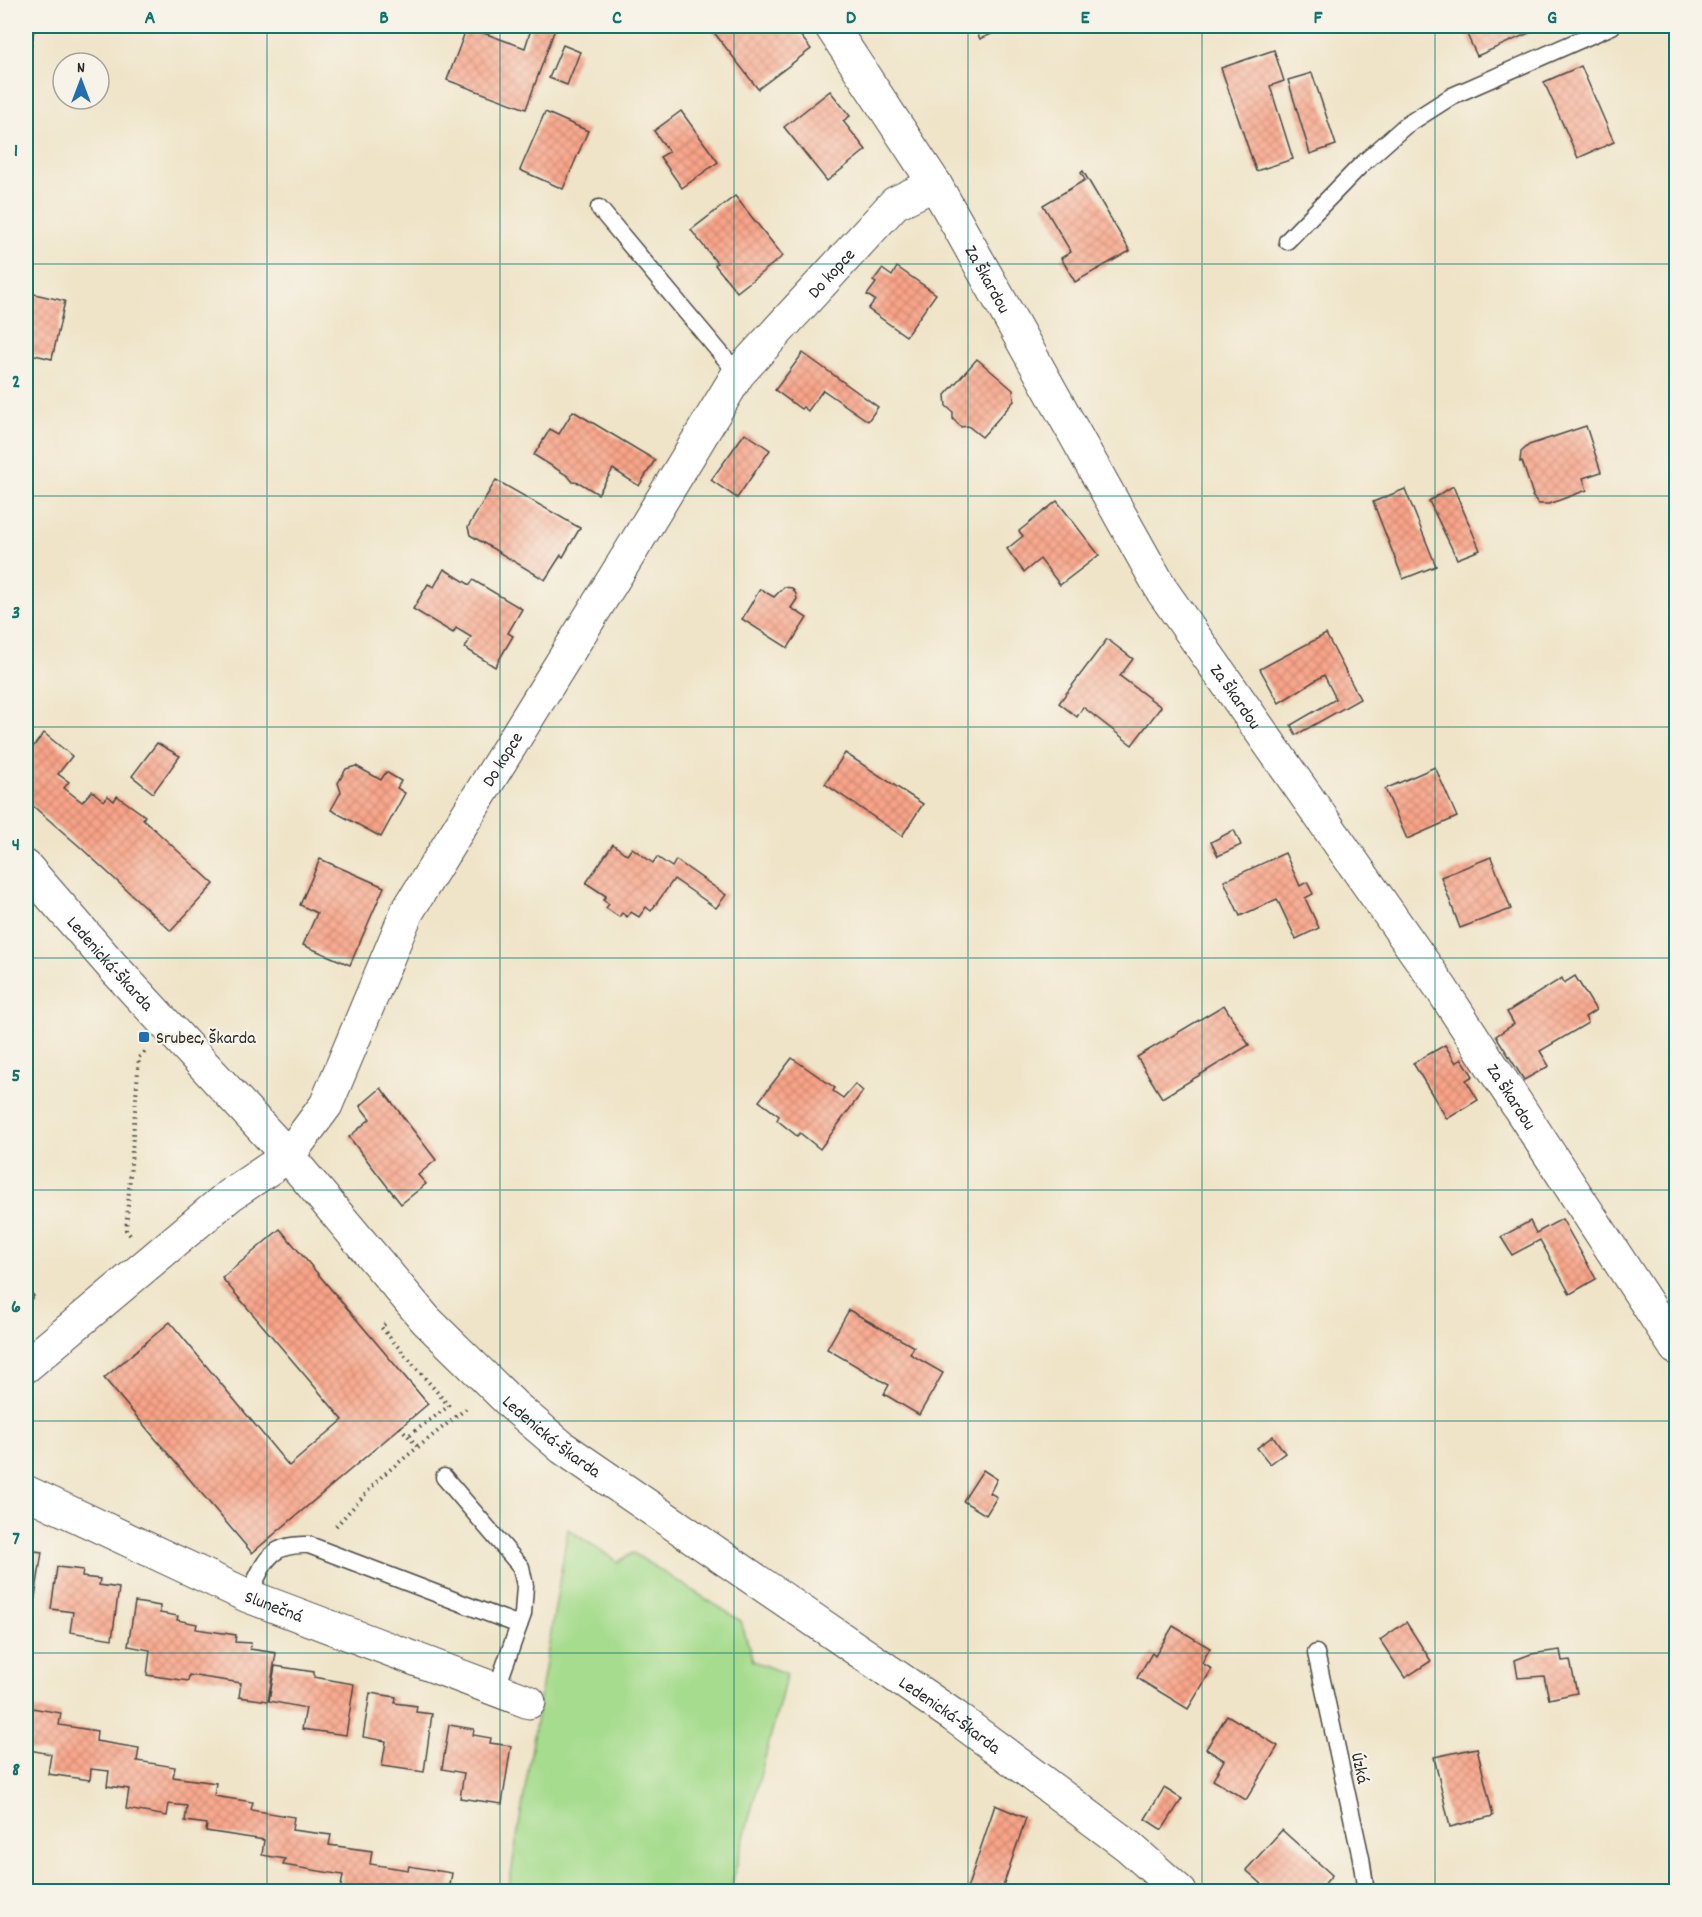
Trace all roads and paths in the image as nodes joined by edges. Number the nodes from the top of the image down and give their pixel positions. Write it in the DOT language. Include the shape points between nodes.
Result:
graph roads {
  1 [pos="831,26"];
  2 [pos="1612,26"];
  3 [pos="935,184"];
  4 [pos="599,208"];
  5 [pos="1287,241"];
  6 [pos="738,374"];
  7 [pos="26,867"];
  8 [pos="173,1032"];
  9 [pos="288,1156"];
  10 [pos="152,1260"];
  11 [pos="412,1304"];
  12 [pos="1677,1348"];
  13 [pos="26,1366"];
  14 [pos="461,1413"];
  15 [pos="400,1427"];
  16 [pos="408,1436"];
  17 [pos="418,1447"];
  18 [pos="444,1477"];
  19 [pos="26,1492"];
  20 [pos="323,1550"];
  21 [pos="248,1596"];
  22 [pos="519,1625"];
  23 [pos="1316,1653"];
  24 [pos="496,1690"];
  25 [pos="529,1702"];
  26 [pos="1180,1892"];
  27 [pos="1366,1892"];
  1 -- 3 [label="street, Za Škardou"];
  2 -- 5 [label="lane" via="1452,96 1404,126"];
  3 -- 6 [label="street, Do kopce" via="895,203"];
  3 -- 12 [label="street, Za Škardou" via="1163,592 1441,988"];
  4 -- 6 [label="lane"];
  6 -- 9 [label="street, Do kopce" via="407,912 326,1105"];
  7 -- 8 [label="street, Ledenická-Škarda"];
  8 -- 9 [label="street, Ledenická-Škarda"];
  8 -- 10 [label="path" via="139,1057 126,1230"];
  9 -- 10 [label="street" via="230,1195"];
  9 -- 11 [label="street, Ledenická-Škarda"];
  10 -- 13 [label="street"];
  11 -- 16 [label="path" via="381,1327 448,1406"];
  11 -- 26 [label="street, Ledenická-Škarda" via="514,1406 563,1448 954,1716 1127,1845"];
  14 -- 17 [label="path"];
  15 -- 16 [label="path"];
  16 -- 17 [label="path"];
  17 -- 20 [label="path" via="382,1476 330,1533"];
  18 -- 22 [label="lane" via="521,1567 525,1586"];
  19 -- 21 [label="street, Slunečná"];
  20 -- 21 [label="lane" via="309,1545 280,1547 270,1556"];
  20 -- 22 [label="lane"];
  21 -- 24 [label="street, Slunečná"];
  22 -- 24 [label="lane"];
  23 -- 27 [label="lane, Úzká"];
  24 -- 25 [label="street, Slunečná"];
}
